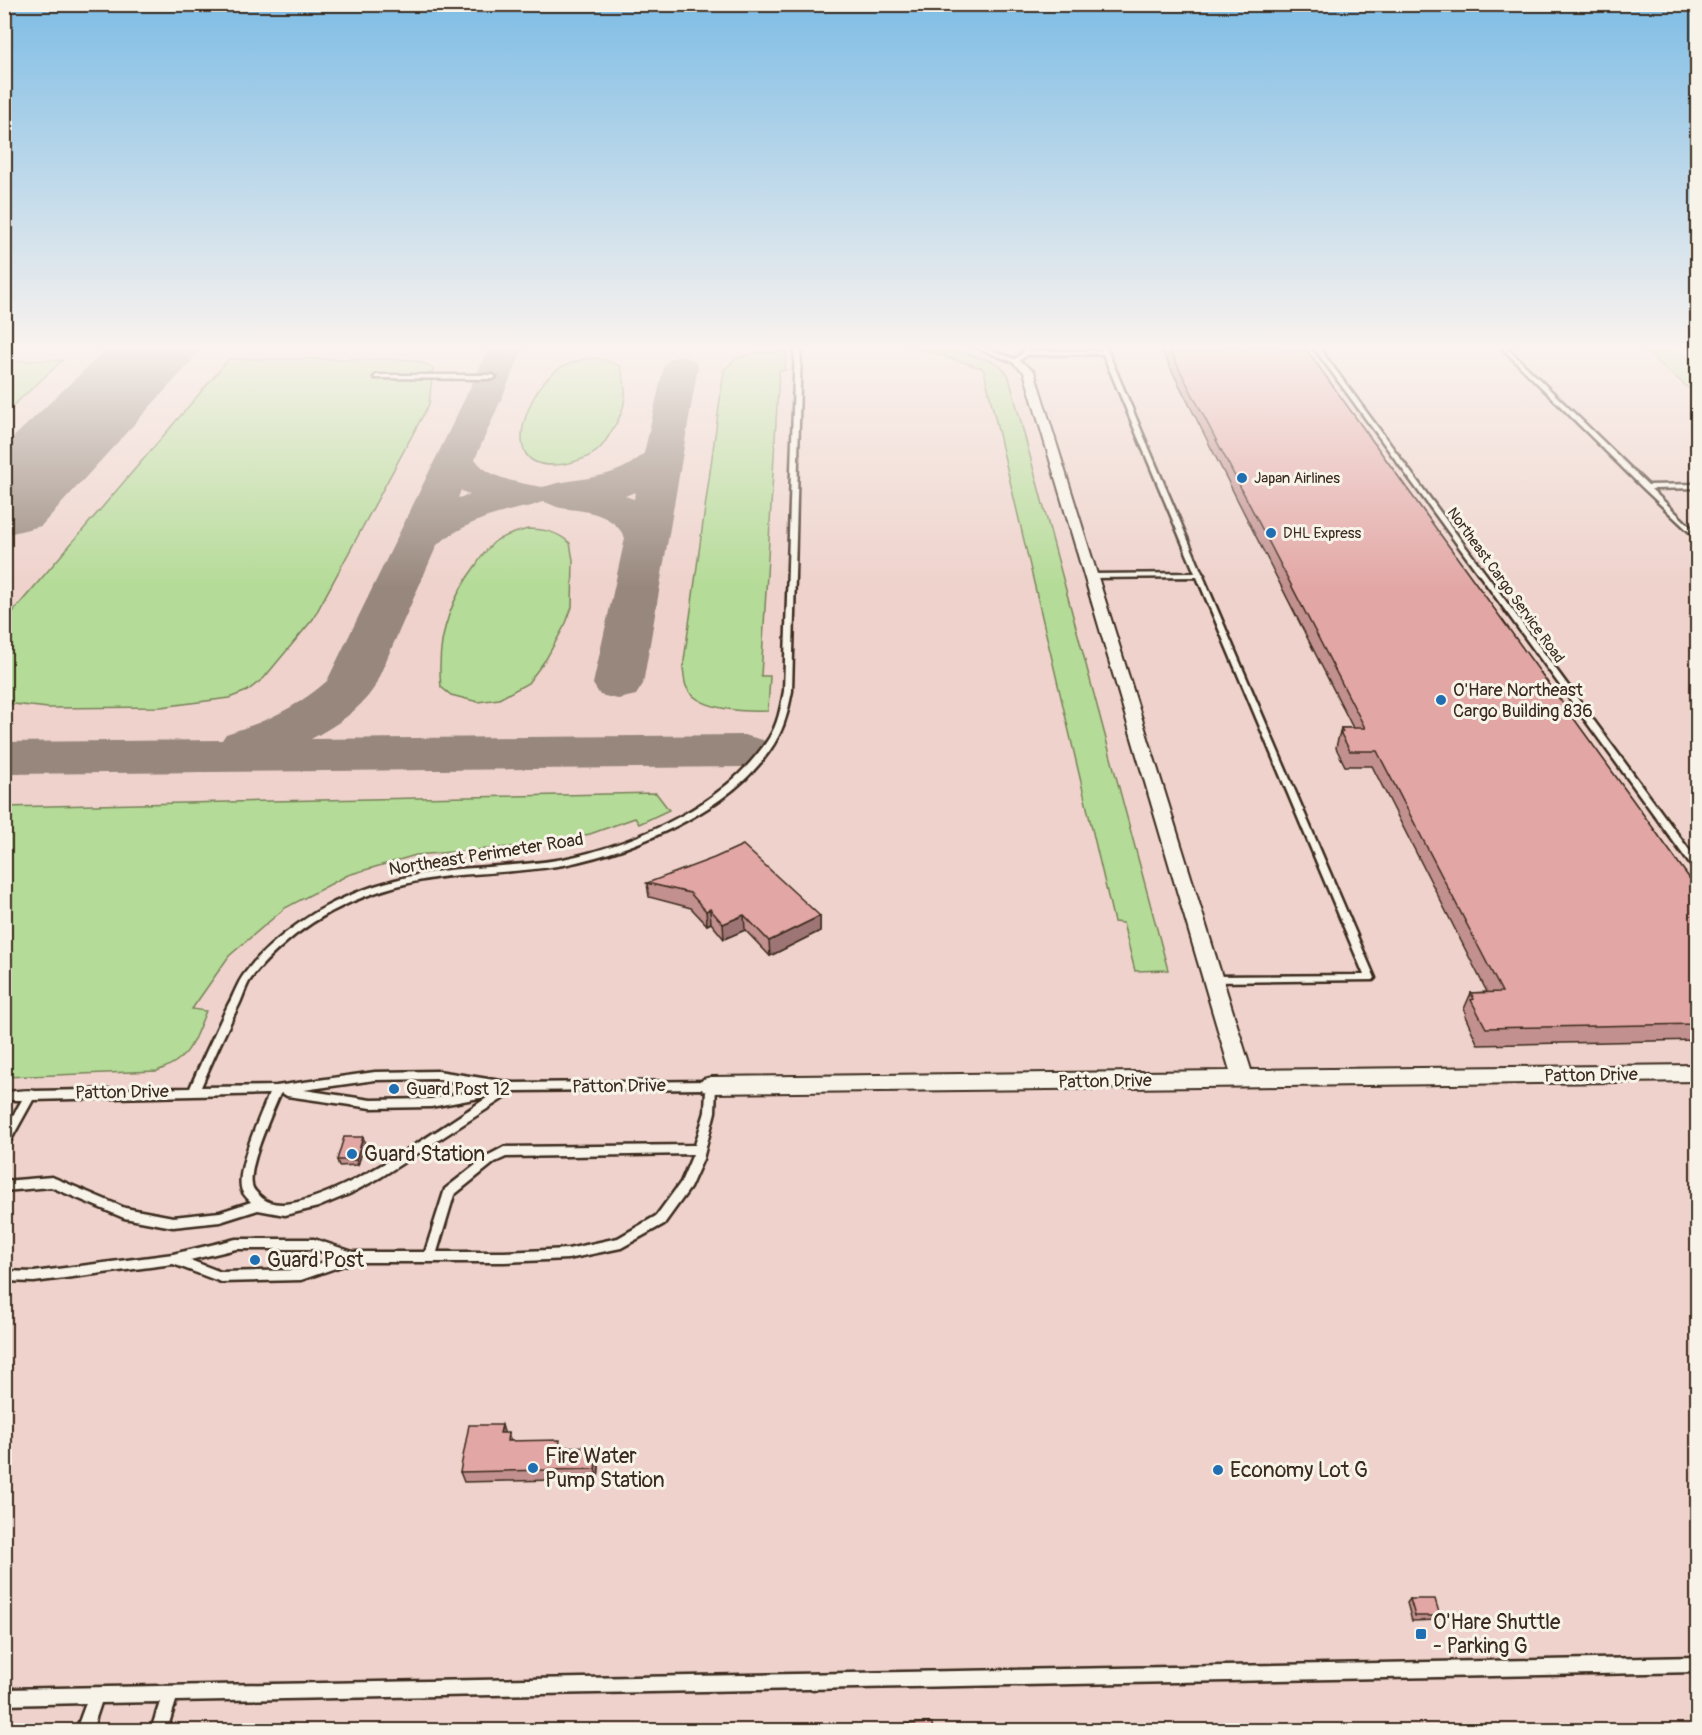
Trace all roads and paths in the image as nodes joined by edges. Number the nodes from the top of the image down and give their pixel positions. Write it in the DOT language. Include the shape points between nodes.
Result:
graph roads {
  1 [pos="796,426"];
  2 [pos="1045,426"];
  3 [pos="1137,426"];
  4 [pos="1373,426"];
  5 [pos="1584,426"];
  6 [pos="1698,486"];
  7 [pos="1646,487"];
  8 [pos="1698,538"];
  9 [pos="1201,575"];
  10 [pos="1090,576"];
  11 [pos="1698,869"];
  12 [pos="1213,980"];
  13 [pos="1698,1073"];
  14 [pos="1243,1079"];
  15 [pos="711,1085"];
  16 [pos="513,1087"];
  17 [pos="276,1090"];
  18 [pos="194,1091"];
  19 [pos="31,1094"];
  20 [pos="4,1095"];
  21 [pos="4,1142"];
  22 [pos="700,1149"];
  23 [pos="4,1186"];
  24 [pos="258,1205"];
  25 [pos="353,1257"];
  26 [pos="429,1257"];
  27 [pos="173,1259"];
  28 [pos="4,1276"];
  29 [pos="1698,1664"];
  30 [pos="170,1695"];
  31 [pos="96,1696"];
  32 [pos="4,1697"];
  33 [pos="84,1731"];
  34 [pos="159,1731"];
  1 -- 18 [label="lane, Northeast Perimeter Road" via="788,692 774,738 758,760 727,790 684,819 626,844 576,860 411,879 365,892 320,914 281,942 248,975"];
  2 -- 10 [label="street"];
  3 -- 9 [label="lane"];
  4 -- 11 [label="lane, Northeast Cargo Service Road"];
  5 -- 7 [label="lane"];
  6 -- 7 [label="lane"];
  7 -- 8 [label="lane"];
  9 -- 10 [label="lane"];
  9 -- 12 [label="lane" via="1370,978"];
  10 -- 12 [label="street"];
  12 -- 14 [label="street"];
  13 -- 14 [label="street, Patton Drive"];
  14 -- 15 [label="street, Patton Drive"];
  15 -- 16 [label="lane, Patton Drive"];
  15 -- 22 [label="lane" via="710,1112"];
  16 -- 17 [label="lane, Patton Drive" via="438,1075 382,1075"];
  16 -- 17 [label="lane, Patton Drive" via="431,1103 371,1104"];
  16 -- 24 [label="lane" via="343,1194 278,1210"];
  17 -- 18 [label="lane, Patton Drive"];
  17 -- 24 [label="lane" via="246,1174 247,1190"];
  18 -- 19 [label="lane, Patton Drive"];
  19 -- 20 [label="lane, Patton Drive"];
  19 -- 21 [label="lane"];
  22 -- 26 [label="lane" via="686,1185 660,1220 621,1243 568,1254"];
  22 -- 26 [label="lane" via="504,1152 449,1192"];
  23 -- 24 [label="lane" via="52,1182 124,1213 173,1222 220,1217"];
  25 -- 26 [label="lane"];
  25 -- 27 [label="lane" via="314,1244 247,1244"];
  25 -- 27 [label="lane" via="302,1275 221,1277"];
  27 -- 28 [label="lane" via="34,1277"];
  29 -- 30 [label="lane"];
  30 -- 31 [label="lane"];
  30 -- 34 [label="lane"];
  31 -- 32 [label="lane"];
  31 -- 33 [label="lane"];
}
